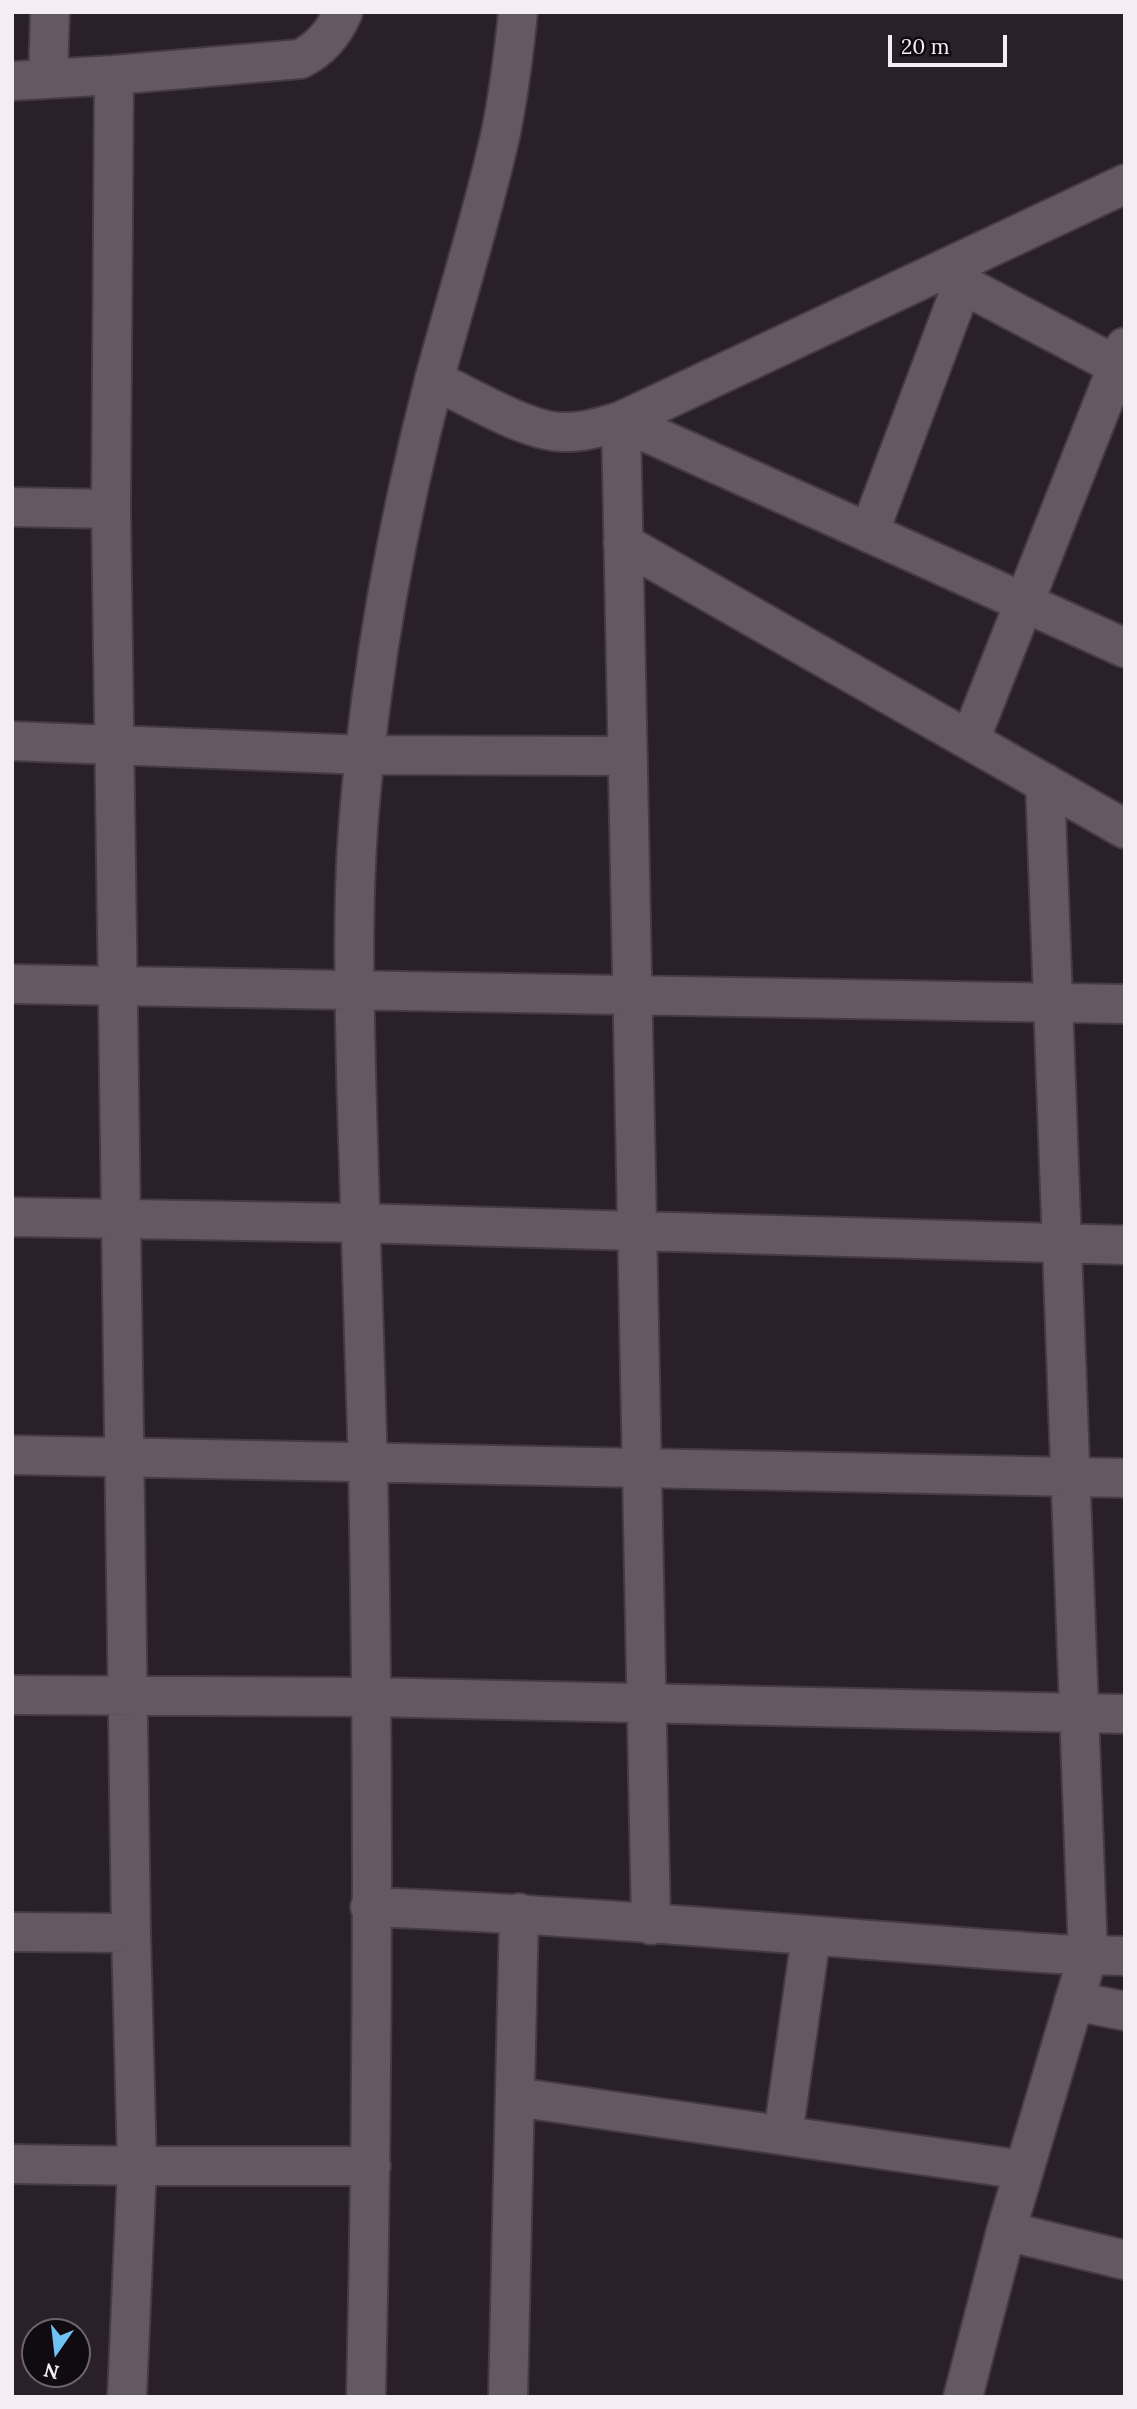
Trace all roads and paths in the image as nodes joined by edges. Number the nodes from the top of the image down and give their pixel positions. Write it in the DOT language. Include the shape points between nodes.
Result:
graph roads {
  1 [pos="50,12"];
  2 [pos="343,12"];
  3 [pos="518,12"];
  4 [pos="114,75"];
  5 [pos="30,80"];
  6 [pos="1125,184"];
  7 [pos="950,278"];
  8 [pos="1122,361"];
  9 [pos="434,380"];
  10 [pos="621,421"];
  11 [pos="12,507"];
  12 [pos="111,509"];
  13 [pos="869,533"];
  14 [pos="623,543"];
  15 [pos="1025,603"];
  16 [pos="1125,648"];
  17 [pos="970,740"];
  18 [pos="12,741"];
  19 [pos="114,744"];
  20 [pos="366,755"];
  21 [pos="628,756"];
  22 [pos="1045,783"];
  23 [pos="1125,828"];
  24 [pos="12,984"];
  25 [pos="118,986"];
  26 [pos="354,990"];
  27 [pos="632,995"];
  28 [pos="1052,1003"];
  29 [pos="1125,1004"];
  30 [pos="12,1217"];
  31 [pos="121,1218"];
  32 [pos="359,1223"];
  33 [pos="637,1230"];
  34 [pos="1062,1244"];
  35 [pos="1125,1245"];
  36 [pos="12,1455"];
  37 [pos="125,1458"];
  38 [pos="368,1463"];
  39 [pos="642,1468"];
  40 [pos="1070,1477"];
  41 [pos="1125,1478"];
  42 [pos="12,1695"];
  43 [pos="127,1695"];
  44 [pos="370,1697"];
  45 [pos="646,1702"];
  46 [pos="1079,1713"];
  47 [pos="1125,1714"];
  48 [pos="370,1907"];
  49 [pos="519,1913"];
  50 [pos="651,1925"];
  51 [pos="12,1932"];
  52 [pos="131,1933"];
  53 [pos="811,1936"];
  54 [pos="1107,1956"];
  55 [pos="1074,2001"];
  56 [pos="1125,2011"];
  57 [pos="515,2097"];
  58 [pos="783,2135"];
  59 [pos="12,2164"];
  60 [pos="137,2166"];
  61 [pos="371,2166"];
  62 [pos="1024,2169"];
  63 [pos="1006,2231"];
  64 [pos="1125,2260"];
  65 [pos="127,2397"];
  66 [pos="366,2397"];
  67 [pos="508,2397"];
  68 [pos="963,2397"];
  1 -- 5 [label="street"];
  2 -- 4 [label="street" via="330,36 300,59"];
  3 -- 9 [label="street" via="500,135"];
  4 -- 5 [label="street"];
  4 -- 12 [label="street"];
  6 -- 7 [label="street"];
  7 -- 8 [label="street"];
  7 -- 10 [label="street"];
  7 -- 13 [label="street"];
  8 -- 15 [label="street"];
  9 -- 10 [label="street" via="526,424 560,432"];
  9 -- 20 [label="street" via="387,597"];
  10 -- 13 [label="street"];
  10 -- 14 [label="street"];
  11 -- 12 [label="street"];
  12 -- 19 [label="street"];
  13 -- 15 [label="street"];
  14 -- 17 [label="street"];
  14 -- 21 [label="street"];
  15 -- 16 [label="street"];
  15 -- 17 [label="street"];
  17 -- 22 [label="street"];
  18 -- 19 [label="street"];
  19 -- 20 [label="street"];
  19 -- 25 [label="street"];
  20 -- 21 [label="street"];
  20 -- 26 [label="street" via="360,800"];
  21 -- 27 [label="street"];
  22 -- 23 [label="street"];
  22 -- 28 [label="street"];
  24 -- 25 [label="street"];
  25 -- 26 [label="street"];
  25 -- 31 [label="street"];
  26 -- 27 [label="street"];
  26 -- 32 [label="street"];
  27 -- 28 [label="street"];
  27 -- 33 [label="street"];
  28 -- 29 [label="street"];
  28 -- 34 [label="street"];
  30 -- 31 [label="street"];
  31 -- 32 [label="street"];
  31 -- 37 [label="street"];
  32 -- 33 [label="street"];
  32 -- 38 [label="street"];
  33 -- 34 [label="street"];
  33 -- 39 [label="street"];
  34 -- 35 [label="street"];
  34 -- 40 [label="street"];
  36 -- 37 [label="street"];
  37 -- 38 [label="street"];
  37 -- 43 [label="street"];
  38 -- 39 [label="street"];
  38 -- 44 [label="street"];
  39 -- 40 [label="street"];
  39 -- 45 [label="street"];
  40 -- 41 [label="street"];
  40 -- 46 [label="street"];
  42 -- 43 [label="street"];
  43 -- 44 [label="street"];
  43 -- 52 [label="street"];
  44 -- 45 [label="street"];
  44 -- 48 [label="street"];
  45 -- 46 [label="street"];
  45 -- 50 [label="street"];
  46 -- 47 [label="street"];
  46 -- 54 [label="street"];
  48 -- 49 [label="street"];
  48 -- 61 [label="street"];
  49 -- 50 [label="street"];
  49 -- 57 [label="street"];
  50 -- 53 [label="street"];
  51 -- 52 [label="street"];
  52 -- 60 [label="street"];
  53 -- 54 [label="street"];
  53 -- 58 [label="street"];
  54 -- 55 [label="street"];
  55 -- 56 [label="street"];
  55 -- 62 [label="street"];
  57 -- 58 [label="street"];
  57 -- 67 [label="street"];
  58 -- 62 [label="street"];
  59 -- 60 [label="street"];
  60 -- 61 [label="street"];
  60 -- 65 [label="street"];
  61 -- 66 [label="street"];
  62 -- 63 [label="street"];
  63 -- 64 [label="street"];
  63 -- 68 [label="street"];
}
